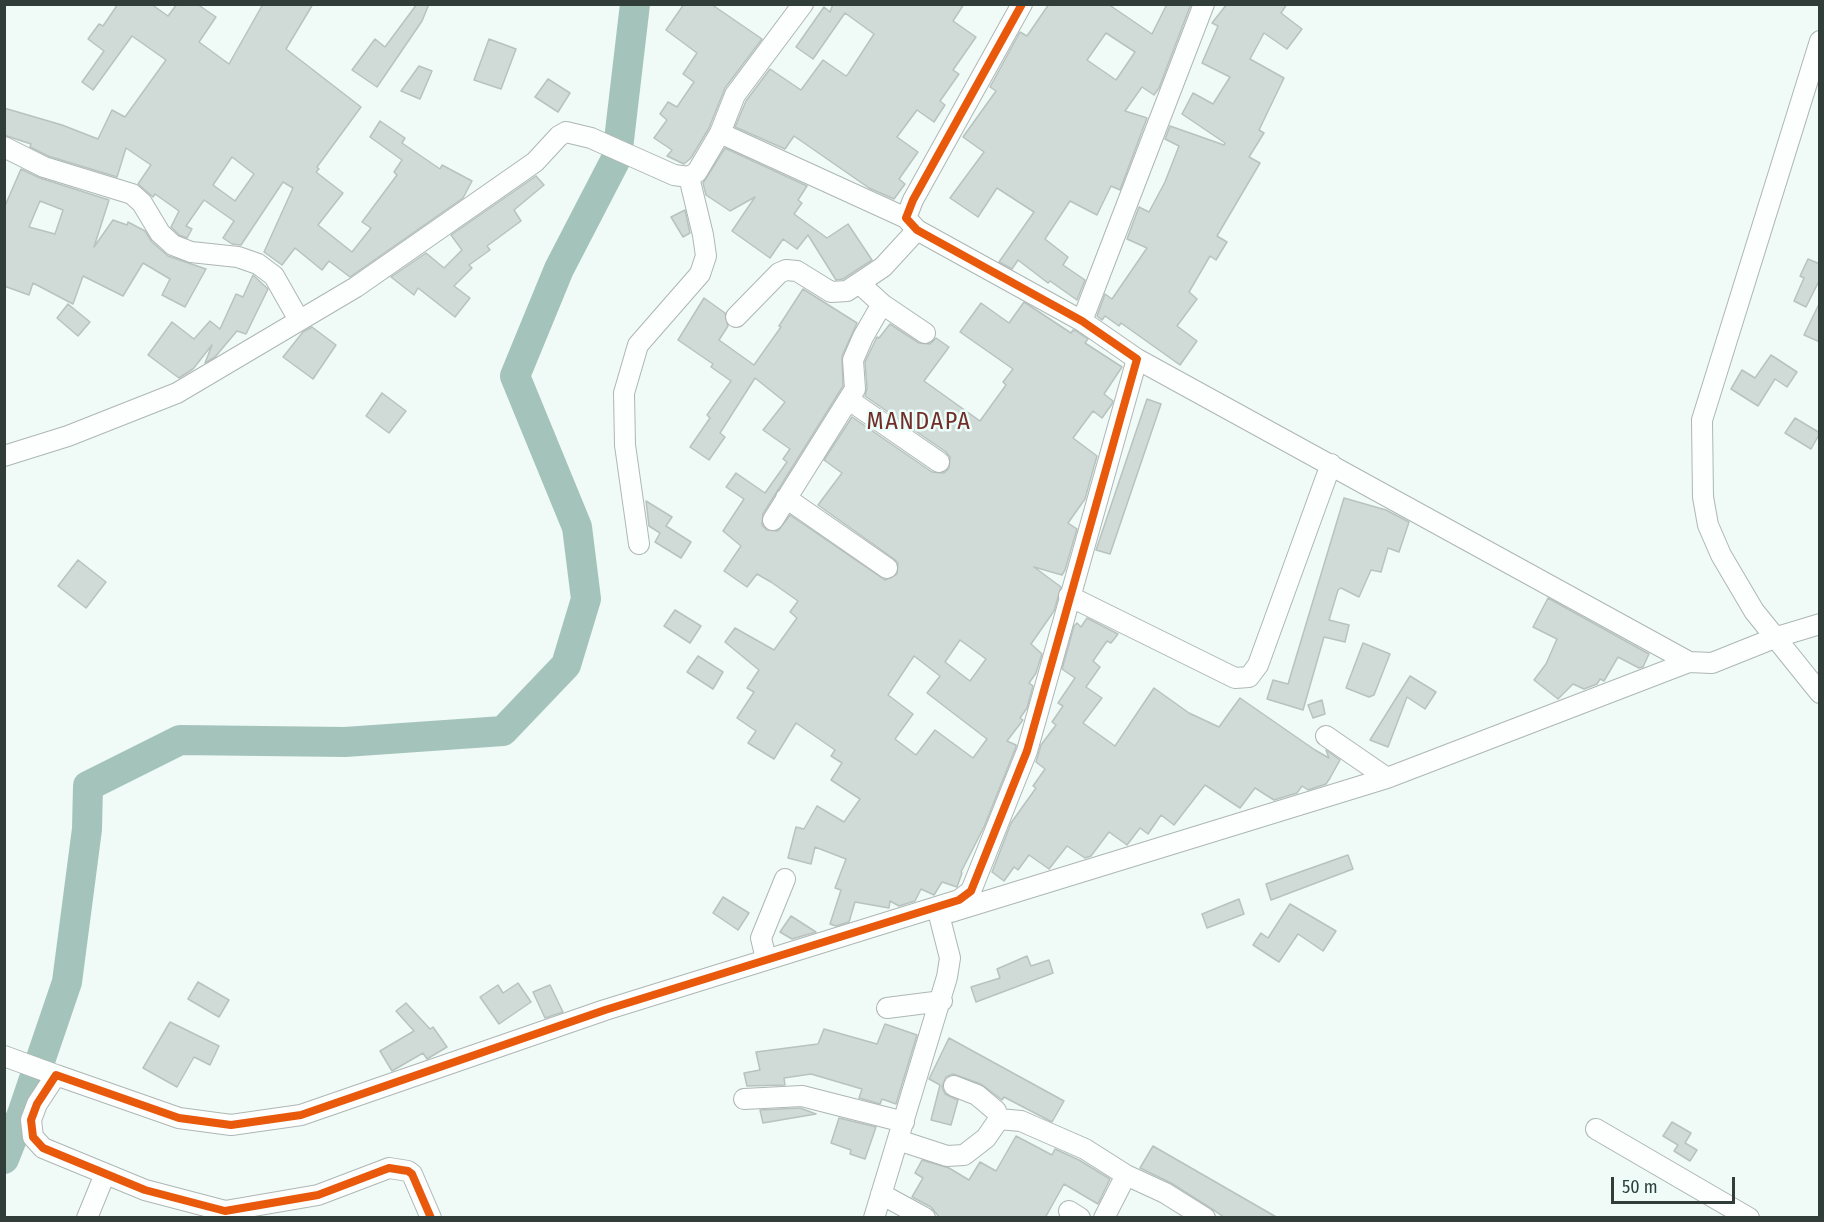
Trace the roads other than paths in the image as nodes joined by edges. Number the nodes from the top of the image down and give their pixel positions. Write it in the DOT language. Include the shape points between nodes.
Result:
graph roads {
  1 [pos="803,4"];
  2 [pos="1022,4"];
  3 [pos="1204,4"];
  4 [pos="1820,41"];
  5 [pos="720,133"];
  6 [pos="4,147"];
  7 [pos="688,177"];
  8 [pos="911,224"];
  9 [pos="860,284"];
  10 [pos="882,304"];
  11 [pos="736,317"];
  12 [pos="299,320"];
  13 [pos="1082,321"];
  14 [pos="924,333"];
  15 [pos="1137,359"];
  16 [pos="849,400"];
  17 [pos="4,456"];
  18 [pos="939,462"];
  19 [pos="1331,464"];
  20 [pos="786,498"];
  21 [pos="773,520"];
  22 [pos="639,544"];
  23 [pos="887,568"];
  24 [pos="1069,596"];
  25 [pos="1820,624"];
  26 [pos="1788,652"];
  27 [pos="1689,662"];
  28 [pos="1820,693"];
  29 [pos="1326,736"];
  30 [pos="1387,778"];
  31 [pos="786,879"];
  32 [pos="940,915"];
  33 [pos="766,959"];
  34 [pos="942,1001"];
  35 [pos="888,1008"];
  36 [pos="10,1058"];
  37 [pos="52,1073"];
  38 [pos="954,1086"];
  39 [pos="744,1099"];
  40 [pos="999,1119"];
  41 [pos="1596,1129"];
  42 [pos="901,1131"];
  43 [pos="105,1174"];
  44 [pos="1126,1176"];
  45 [pos="881,1194"];
  46 [pos="87,1218"];
  47 [pos="431,1218"];
  48 [pos="874,1218"];
  49 [pos="925,1218"];
  50 [pos="1104,1218"];
  51 [pos="1205,1218"];
  52 [pos="1749,1218"];
  1 -- 5 [label="street" via="735,95"];
  2 -- 8 [label="street" via="913,200"];
  3 -- 13 [label="street"];
  4 -- 26 [label="street" via="1702,420 1703,497 1708,525 1720,555 1754,611"];
  5 -- 7 [label="street" via="697,172"];
  5 -- 8 [label="street"];
  6 -- 12 [label="street" via="44,167 132,194 160,233 174,245 191,252 238,257 258,264 274,276"];
  7 -- 12 [label="street" via="674,175 591,138 573,133 559,136 535,162 356,287"];
  7 -- 22 [label="street" via="704,235 705,256 700,273 638,345 624,393 625,445"];
  8 -- 9 [label="street" via="883,267"];
  8 -- 13 [label="street"];
  9 -- 10 [label="street"];
  9 -- 11 [label="street" via="837,293 792,269 782,271"];
  10 -- 14 [label="street"];
  10 -- 16 [label="street" via="853,360 855,388"];
  12 -- 17 [label="street" via="177,393 68,436"];
  13 -- 15 [label="street"];
  15 -- 19 [label="street"];
  15 -- 24 [label="street"];
  16 -- 18 [label="street"];
  16 -- 20 [label="street"];
  19 -- 24 [label="street" via="1258,665 1249,677 1235,678"];
  19 -- 27 [label="street"];
  20 -- 21 [label="street"];
  20 -- 23 [label="street"];
  24 -- 32 [label="street" via="1027,751 971,891"];
  25 -- 26 [label="street"];
  26 -- 27 [label="street" via="1712,663"];
  26 -- 28 [label="street"];
  27 -- 30 [label="street"];
  29 -- 30 [label="street"];
  30 -- 32 [label="street"];
  31 -- 33 [label="street" via="761,938"];
  32 -- 33 [label="street"];
  32 -- 34 [label="street" via="950,958"];
  33 -- 37 [label="street" via="301,1115 231,1125 179,1118"];
  34 -- 35 [label="street"];
  34 -- 42 [label="street"];
  36 -- 37 [label="street"];
  37 -- 43 [label="street" via="31,1120 33,1137 43,1148"];
  38 -- 40 [label="street" via="977,1095"];
  39 -- 42 [label="street" via="802,1096"];
  40 -- 42 [label="street" via="979,1144 964,1155 947,1156"];
  40 -- 44 [label="street" via="1045,1130 1085,1149"];
  41 -- 52 [label="street"];
  42 -- 45 [label="street"];
  43 -- 46 [label="street"];
  43 -- 47 [label="street" via="145,1190 225,1211 318,1196 379,1170 408,1171 416,1179"];
  44 -- 50 [label="street"];
  44 -- 51 [label="street" via="1165,1193"];
  45 -- 48 [label="street"];
  45 -- 49 [label="street"];
}
